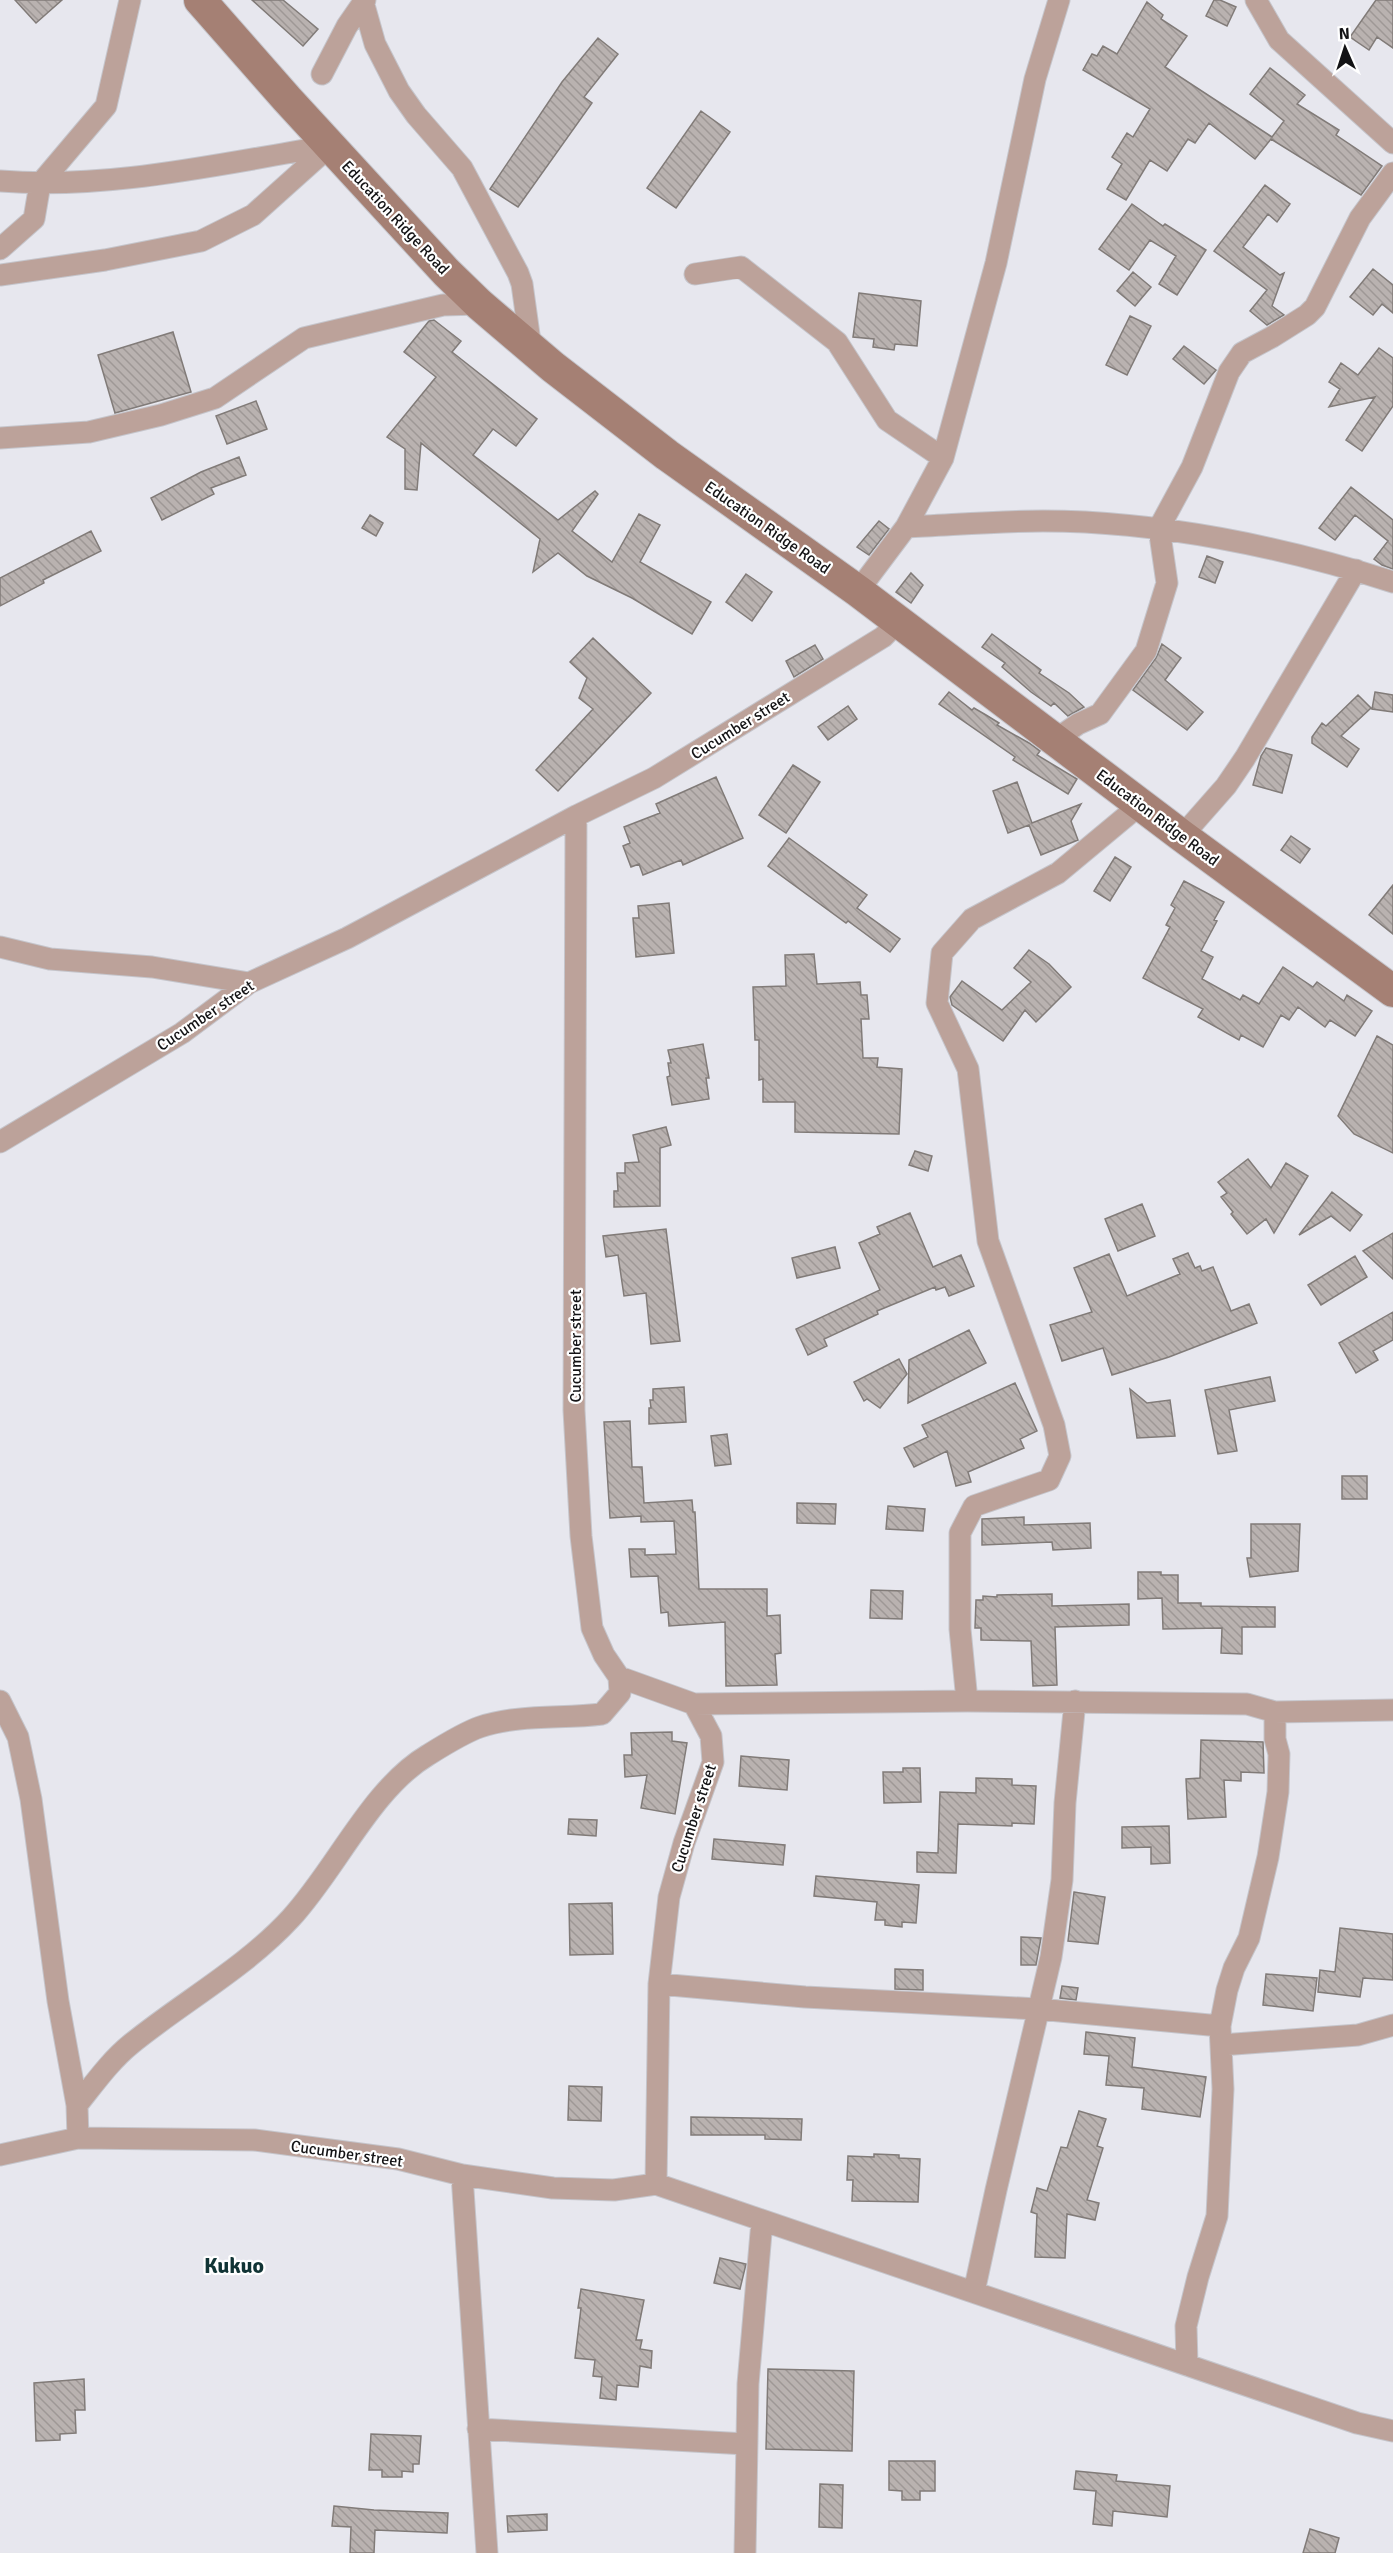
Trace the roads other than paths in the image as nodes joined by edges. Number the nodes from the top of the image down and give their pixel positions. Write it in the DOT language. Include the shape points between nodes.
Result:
graph roads {
  1 [pos="130,0"];
  2 [pos="200,0"];
  3 [pos="1059,0"];
  4 [pos="1256,0"];
  5 [pos="364,2"];
  6 [pos="322,74"];
  7 [pos="1393,143"];
  8 [pos="330,146"];
  9 [pos="1393,173"];
  10 [pos="0,181"];
  11 [pos="40,184"];
  12 [pos="0,249"];
  13 [pos="694,274"];
  14 [pos="0,275"];
  15 [pos="478,304"];
  16 [pos="531,349"];
  17 [pos="0,438"];
  18 [pos="943,459"];
  19 [pos="906,526"];
  20 [pos="1158,528"];
  21 [pos="1356,570"];
  22 [pos="1393,582"];
  23 [pos="858,591"];
  24 [pos="898,622"];
  25 [pos="1055,740"];
  26 [pos="1141,804"];
  27 [pos="576,816"];
  28 [pos="1182,836"];
  29 [pos="0,947"];
  30 [pos="249,983"];
  31 [pos="1393,991"];
  32 [pos="0,1142"];
  33 [pos="619,1677"];
  34 [pos="0,1701"];
  35 [pos="967,1701"];
  36 [pos="1075,1701"];
  37 [pos="694,1704"];
  38 [pos="1393,1710"];
  39 [pos="1275,1712"];
  40 [pos="659,1984"];
  41 [pos="1038,2009"];
  42 [pos="1393,2025"];
  43 [pos="1221,2036"];
  44 [pos="77,2105"];
  45 [pos="78,2138"];
  46 [pos="0,2155"];
  47 [pos="462,2175"];
  48 [pos="656,2184"];
  49 [pos="762,2222"];
  50 [pos="974,2292"];
  51 [pos="1187,2365"];
  52 [pos="478,2429"];
  53 [pos="1393,2431"];
  54 [pos="746,2444"];
  55 [pos="487,2553"];
  56 [pos="745,2553"];
  1 -- 11 [label="street" via="106,106"];
  2 -- 8 [label="main road, Education Ridge Road"];
  3 -- 18 [label="street" via="1035,79 996,263"];
  4 -- 7 [label="street" via="1279,40"];
  5 -- 6 [label="street"];
  5 -- 16 [label="street" via="375,44 399,90 462,168 518,273"];
  8 -- 11 [label="street" via="152,175"];
  8 -- 14 [label="street" via="253,215 201,241"];
  8 -- 15 [label="main road, Education Ridge Road"];
  9 -- 20 [label="street" via="1360,218 1315,307 1242,353 1236,361 1192,467"];
  10 -- 11 [label="street"];
  11 -- 12 [label="street" via="34,219"];
  13 -- 18 [label="street" via="741,267 837,342 886,420"];
  15 -- 16 [label="main road, Education Ridge Road"];
  15 -- 17 [label="street" via="443,305 304,338 215,398 161,415 89,432"];
  16 -- 23 [label="main road, Education Ridge Road" via="667,455"];
  18 -- 19 [label="street"];
  19 -- 20 [label="street" via="1043,521"];
  19 -- 23 [label="street"];
  20 -- 21 [label="street"];
  20 -- 25 [label="street" via="1167,583 1146,651 1100,714"];
  21 -- 22 [label="street"];
  21 -- 28 [label="street" via="1245,758"];
  23 -- 24 [label="main road, Education Ridge Road"];
  24 -- 25 [label="main road, Education Ridge Road"];
  24 -- 27 [label="street, Cucumber street" via="883,637 654,778"];
  25 -- 26 [label="main road, Education Ridge Road"];
  26 -- 28 [label="main road, Education Ridge Road"];
  26 -- 35 [label="street" via="1058,873 972,919 942,953 937,1003 968,1069 988,1241 1054,1425 1060,1456 1048,1480 974,1506 960,1533 960,1629"];
  27 -- 30 [label="street, Cucumber street" via="347,938"];
  27 -- 33 [label="street, Cucumber street" via="574,1410 581,1536 592,1628"];
  28 -- 31 [label="main road, Education Ridge Road"];
  29 -- 30 [label="street" via="50,959 152,967"];
  30 -- 32 [label="street, Cucumber street" via="182,1033"];
  33 -- 37 [label="street"];
  33 -- 44 [label="street" via="620,1692 602,1714 521,1719 479,1727 426,1756 390,1786 292,1917 247,1960 129,2045"];
  34 -- 44 [label="street" via="18,1737 31,1799 58,2001"];
  35 -- 36 [label="street"];
  35 -- 37 [label="street"];
  36 -- 39 [label="street" via="1247,1704"];
  36 -- 41 [label="street" via="1062,1880 1051,1958"];
  37 -- 40 [label="street, Cucumber street" via="711,1736 713,1762 669,1897"];
  38 -- 39 [label="street"];
  39 -- 43 [label="street" via="1278,1792 1268,1857 1249,1938 1227,1990"];
  40 -- 41 [label="street" via="805,1997"];
  40 -- 48 [label="street, Cucumber street"];
  41 -- 43 [label="street"];
  41 -- 50 [label="street"];
  42 -- 43 [label="street" via="1358,2035"];
  43 -- 51 [label="street" via="1223,2089 1217,2216 1186,2326"];
  44 -- 45 [label="street"];
  45 -- 46 [label="street, Cucumber street"];
  45 -- 47 [label="street, Cucumber street" via="254,2140 398,2159"];
  47 -- 48 [label="street, Cucumber street" via="553,2188 614,2190"];
  47 -- 52 [label="street"];
  48 -- 49 [label="street"];
  49 -- 50 [label="street"];
  49 -- 54 [label="street"];
  50 -- 51 [label="street"];
  51 -- 53 [label="street" via="1357,2423"];
  52 -- 54 [label="street"];
  52 -- 55 [label="street"];
  54 -- 56 [label="street"];
}
